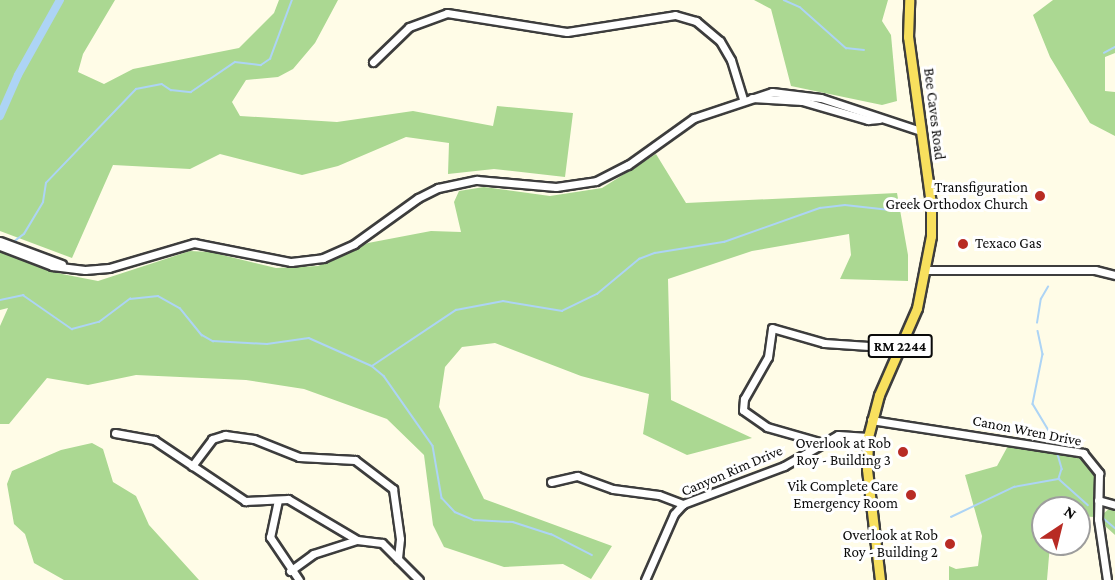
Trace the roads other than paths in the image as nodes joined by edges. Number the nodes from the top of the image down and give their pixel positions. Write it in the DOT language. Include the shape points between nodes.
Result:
graph roads {
  1 [pos="909,0"];
  2 [pos="372,62"];
  3 [pos="746,98"];
  4 [pos="921,131"];
  5 [pos="0,241"];
  6 [pos="0,246"];
  7 [pos="53,263"];
  8 [pos="927,270"];
  9 [pos="1115,275"];
  10 [pos="899,348"];
  11 [pos="871,420"];
  12 [pos="115,433"];
  13 [pos="868,437"];
  14 [pos="823,442"];
  15 [pos="192,466"];
  16 [pos="551,482"];
  17 [pos="278,500"];
  18 [pos="1098,500"];
  19 [pos="683,504"];
  20 [pos="1115,505"];
  21 [pos="357,540"];
  22 [pos="398,559"];
  23 [pos="290,571"];
  24 [pos="299,580"];
  25 [pos="419,580"];
  26 [pos="645,580"];
  27 [pos="880,580"];
  28 [pos="1107,580"];
  1 -- 4 [label="main road, Bee Caves Road / RM 2244" via="908,37"];
  2 -- 3 [label="street" via="409,27 447,14 567,32 675,15 705,26 720,41"];
  3 -- 4 [label="street" via="772,92 799,97 871,113"];
  3 -- 7 [label="street" via="694,118 628,165 596,181 556,187 477,180 438,188 354,244 323,258 291,262 195,243 109,268"];
  4 -- 8 [label="main road, Bee Caves Road / RM 2244" via="931,204"];
  5 -- 7 [label="street"];
  6 -- 7 [label="street"];
  8 -- 9 [label="street" via="1095,270"];
  8 -- 10 [label="main road, Bee Caves Road / RM 2244" via="917,308"];
  10 -- 11 [label="main road, Bee Caves Road / RM 2244"];
  10 -- 14 [label="street" via="816,342 772,328 768,357 748,389 744,410 767,427"];
  11 -- 13 [label="main road, Bee Caves Road / RM 2244"];
  11 -- 18 [label="street, Canon Wren Drive" via="1075,450 1096,467"];
  12 -- 15 [label="street" via="154,440"];
  13 -- 14 [label="street, Canyon Rim Drive" via="844,434"];
  13 -- 27 [label="main road, Bee Caves Road / RM 2244" via="867,469"];
  14 -- 19 [label="street, Canyon Rim Drive" via="784,466"];
  15 -- 17 [label="street" via="245,501"];
  15 -- 22 [label="street" via="212,439 225,435 254,439 299,457 355,460 393,489 400,539"];
  16 -- 19 [label="street" via="578,476 613,489 659,495"];
  17 -- 21 [label="street" via="293,502"];
  17 -- 23 [label="street" via="270,537"];
  18 -- 20 [label="street"];
  18 -- 28 [label="street, Canon Wren Drive"];
  19 -- 26 [label="street, Canyon Rim Drive" via="674,514"];
  21 -- 22 [label="street" via="382,543"];
  21 -- 23 [label="street" via="313,554"];
  22 -- 25 [label="street"];
  23 -- 24 [label="street"];
}
